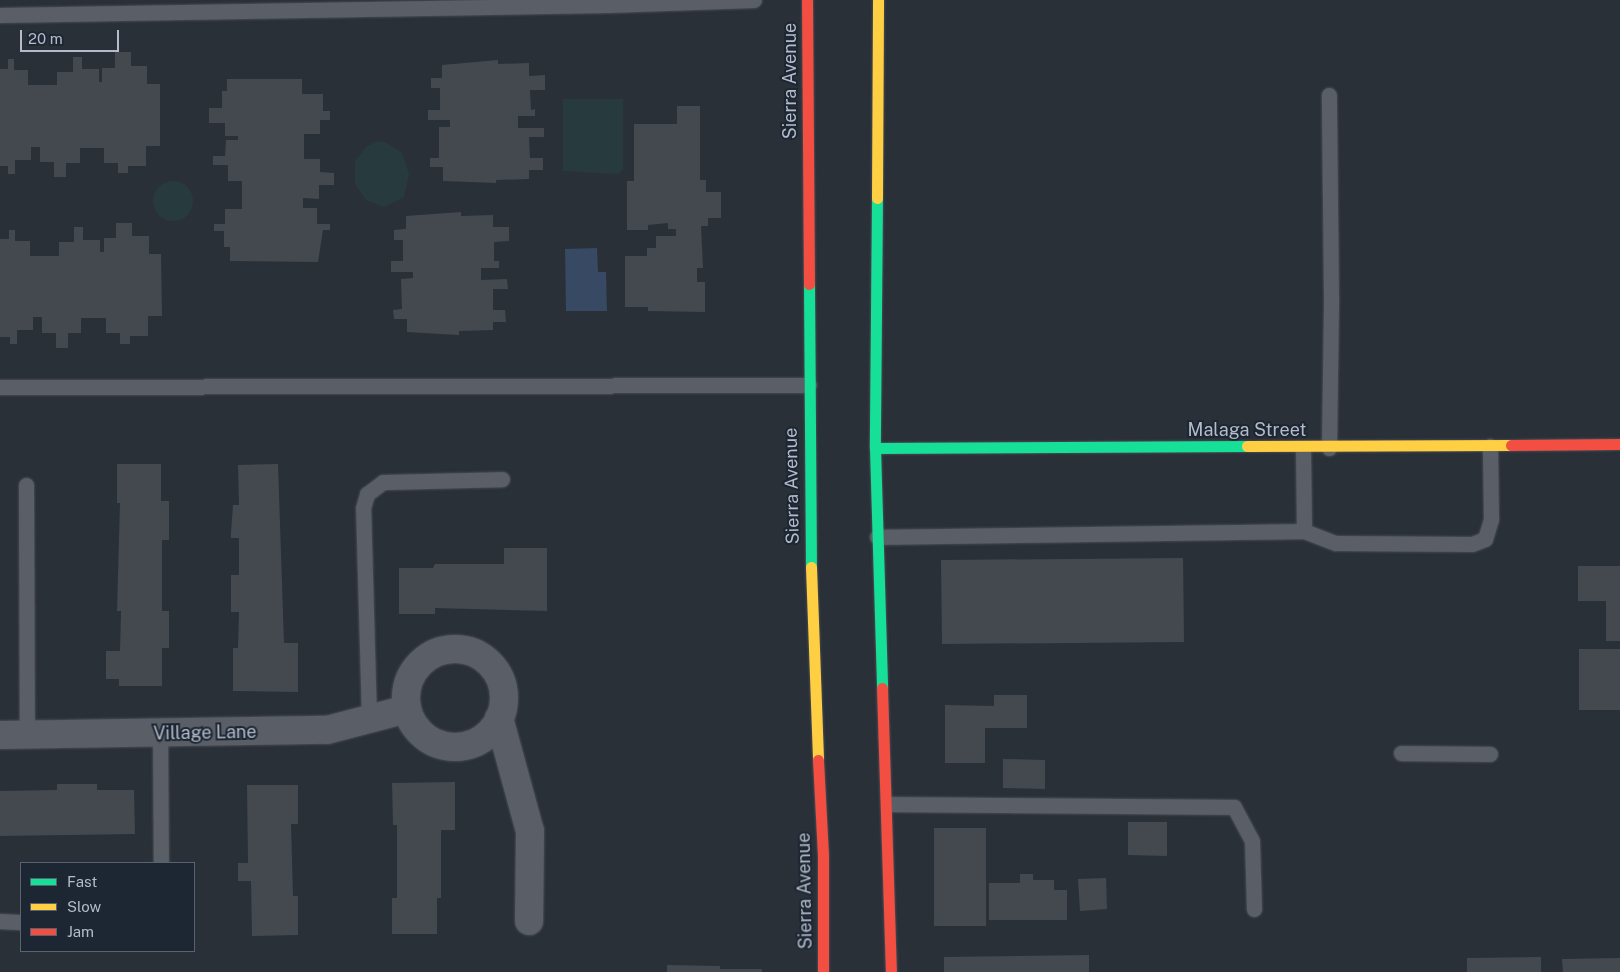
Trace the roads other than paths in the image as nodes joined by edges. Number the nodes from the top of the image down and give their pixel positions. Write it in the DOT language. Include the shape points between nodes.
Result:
graph roads {
  1 [pos="754,0"];
  2 [pos="807,0"];
  3 [pos="878,0"];
  4 [pos="0,15"];
  5 [pos="1329,95"];
  6 [pos="809,385"];
  7 [pos="0,387"];
  8 [pos="1620,444"];
  9 [pos="1490,446"];
  10 [pos="875,448"];
  11 [pos="1303,448"];
  12 [pos="1329,448"];
  13 [pos="502,479"];
  14 [pos="26,485"];
  15 [pos="1304,531"];
  16 [pos="877,537"];
  17 [pos="407,709"];
  18 [pos="500,718"];
  19 [pos="369,719"];
  20 [pos="160,734"];
  21 [pos="0,735"];
  22 [pos="27,735"];
  23 [pos="1401,753"];
  24 [pos="1490,754"];
  25 [pos="888,804"];
  26 [pos="161,862"];
  27 [pos="1254,909"];
  28 [pos="0,921"];
  29 [pos="529,921"];
  30 [pos="20,922"];
  31 [pos="823,972"];
  32 [pos="891,972"];
  1 -- 4 [label="lane" via="608,6"];
  2 -- 6 [label="main road, Sierra Avenue"];
  3 -- 10 [label="main road"];
  5 -- 12 [label="lane" via="1332,297"];
  6 -- 7 [label="lane"];
  6 -- 31 [label="main road, Sierra Avenue" via="812,626 823,856"];
  8 -- 9 [label="main road, Malaga Street"];
  9 -- 12 [label="main road, Malaga Street"];
  9 -- 15 [label="lane" via="1491,519 1485,539 1472,544 1336,543"];
  10 -- 11 [label="main road, Malaga Street"];
  10 -- 16 [label="main road"];
  11 -- 12 [label="main road, Malaga Street"];
  11 -- 15 [label="lane"];
  13 -- 19 [label="lane" via="383,482 367,494 363,508"];
  14 -- 22 [label="lane"];
  15 -- 16 [label="lane"];
  16 -- 25 [label="main road"];
  17 -- 18 [label="street" via="423,735 450,746 479,740"];
  17 -- 18 [label="street" via="409,679 418,665 429,656 460,649 488,661 498,673 503,688"];
  17 -- 19 [label="street, Village Lane"];
  18 -- 29 [label="street" via="530,831"];
  19 -- 20 [label="street, Village Lane" via="327,730"];
  20 -- 22 [label="street, Village Lane"];
  20 -- 26 [label="lane"];
  21 -- 22 [label="street, Village Lane"];
  23 -- 24 [label="lane"];
  25 -- 27 [label="lane" via="1234,808 1252,841"];
  25 -- 32 [label="main road"];
  28 -- 30 [label="lane"];
}
